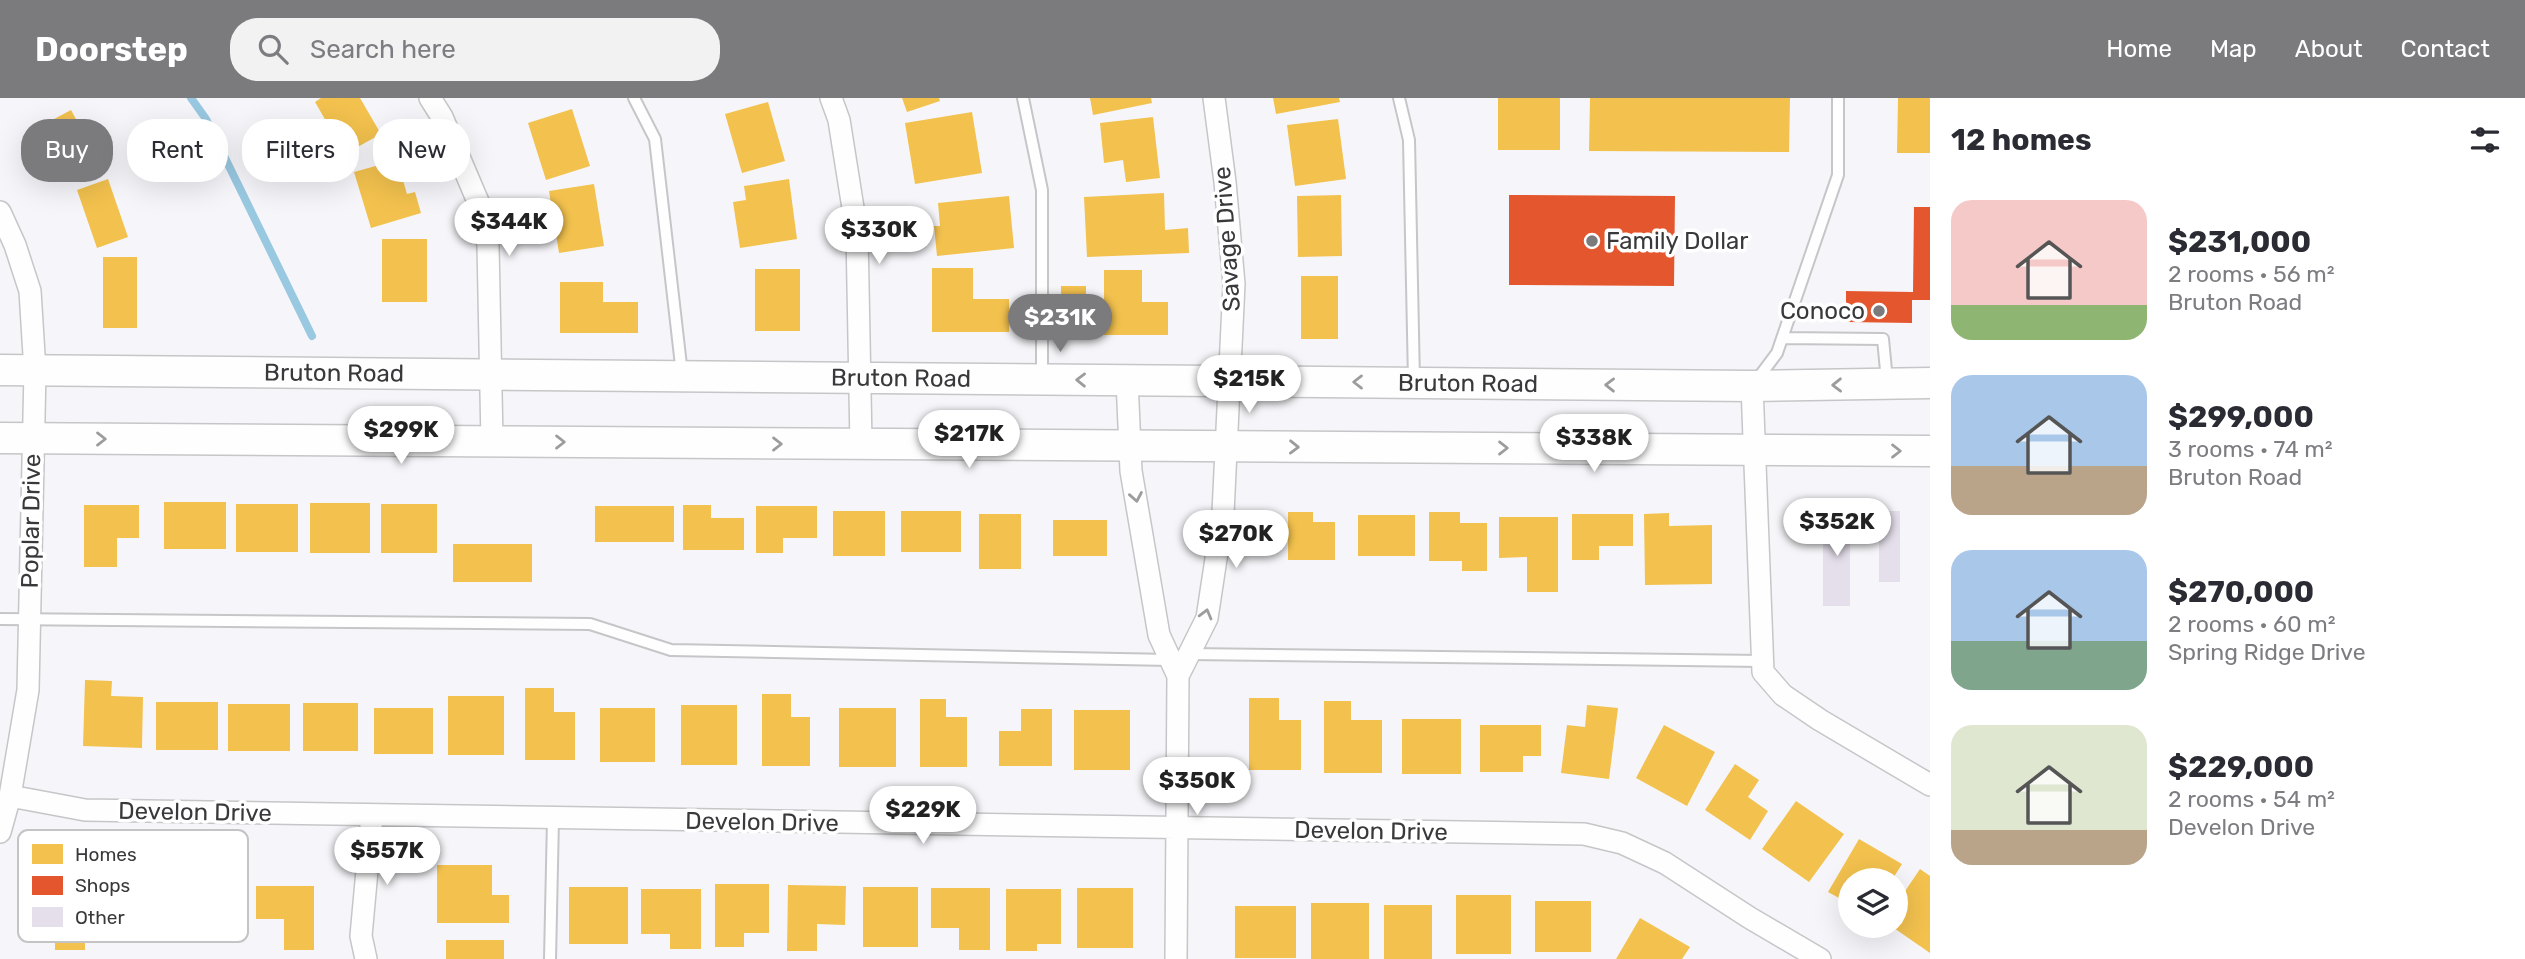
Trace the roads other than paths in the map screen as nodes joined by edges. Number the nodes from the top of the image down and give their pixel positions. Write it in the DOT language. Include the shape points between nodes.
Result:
graph roads {
  1 [pos="430,98"];
  2 [pos="634,98"];
  3 [pos="831,98"];
  4 [pos="1023,98"];
  5 [pos="1214,98"];
  6 [pos="1399,98"];
  7 [pos="1838,98"];
  8 [pos="0,212"];
  9 [pos="1782,338"];
  10 [pos="0,370"];
  11 [pos="35,371"];
  12 [pos="492,374"];
  13 [pos="682,376"];
  14 [pos="859,378"];
  15 [pos="1042,379"];
  16 [pos="1128,380"];
  17 [pos="1230,381"];
  18 [pos="1414,383"];
  19 [pos="1930,383"];
  20 [pos="1887,384"];
  21 [pos="1752,386"];
  22 [pos="0,438"];
  23 [pos="33,438"];
  24 [pos="492,441"];
  25 [pos="861,444"];
  26 [pos="1129,446"];
  27 [pos="1226,446"];
  28 [pos="1754,450"];
  29 [pos="1930,451"];
  30 [pos="0,619"];
  31 [pos="29,619"];
  32 [pos="1762,661"];
  33 [pos="1179,663"];
  34 [pos="1930,785"];
  35 [pos="10,796"];
  36 [pos="372,816"];
  37 [pos="553,819"];
  38 [pos="1176,829"];
  39 [pos="0,832"];
  40 [pos="364,959"];
  41 [pos="550,959"];
  42 [pos="1176,959"];
  43 [pos="1820,959"];
  1 -- 12 [label="street" via="479,204 488,245"];
  2 -- 13 [label="lane" via="655,139"];
  3 -- 14 [label="street" via="839,120 858,233"];
  4 -- 15 [label="lane" via="1042,190"];
  5 -- 17 [label="street, Savage Drive" via="1234,284"];
  6 -- 18 [label="lane" via="1409,140"];
  7 -- 9 [label="lane" via="1838,175"];
  8 -- 11 [label="street, Poplar Drive" via="30,291"];
  9 -- 20 [label="lane" via="1883,339"];
  9 -- 21 [label="lane" via="1777,354"];
  10 -- 11 [label="main road, Bruton Road"];
  11 -- 12 [label="main road, Bruton Road"];
  11 -- 23 [label="street, Poplar Drive"];
  12 -- 13 [label="main road, Bruton Road"];
  12 -- 24 [label="street"];
  13 -- 14 [label="main road, Bruton Road"];
  14 -- 15 [label="main road, Bruton Road"];
  14 -- 25 [label="street"];
  16 -- 15 [label="main road, Bruton Road, one-way"];
  16 -- 17 [label="main road, Bruton Road"];
  16 -- 26 [label="street"];
  18 -- 17 [label="main road, Bruton Road, one-way"];
  17 -- 27 [label="street, Savage Drive"];
  21 -- 18 [label="main road, Bruton Road, one-way"];
  19 -- 20 [label="main road, Bruton Road"];
  20 -- 21 [label="main road, Bruton Road, one-way"];
  21 -- 28 [label="street"];
  22 -- 23 [label="main road"];
  23 -- 24 [label="main road, one-way"];
  23 -- 31 [label="street, Poplar Drive"];
  24 -- 25 [label="main road, one-way"];
  25 -- 26 [label="main road"];
  26 -- 27 [label="main road"];
  26 -- 33 [label="street, one-way" via="1159,635"];
  27 -- 28 [label="main road, one-way"];
  33 -- 27 [label="street, Savage Drive, one-way" via="1207,618 1223,513"];
  28 -- 29 [label="main road, one-way"];
  28 -- 32 [label="street"];
  30 -- 31 [label="lane"];
  31 -- 33 [label="lane" via="590,624 671,650"];
  31 -- 35 [label="street, Poplar Drive" via="28,690"];
  32 -- 33 [label="lane"];
  32 -- 34 [label="street" via="1763,672 1783,695"];
  33 -- 38 [label="street"];
  35 -- 36 [label="street, Develon Drive" via="85,810"];
  35 -- 39 [label="street, Poplar Drive"];
  36 -- 37 [label="street, Develon Drive"];
  36 -- 40 [label="street" via="361,936"];
  37 -- 38 [label="street, Develon Drive"];
  37 -- 41 [label="lane"];
  38 -- 42 [label="street"];
  38 -- 43 [label="street, Develon Drive" via="1584,834 1622,843 1665,863"];
}
